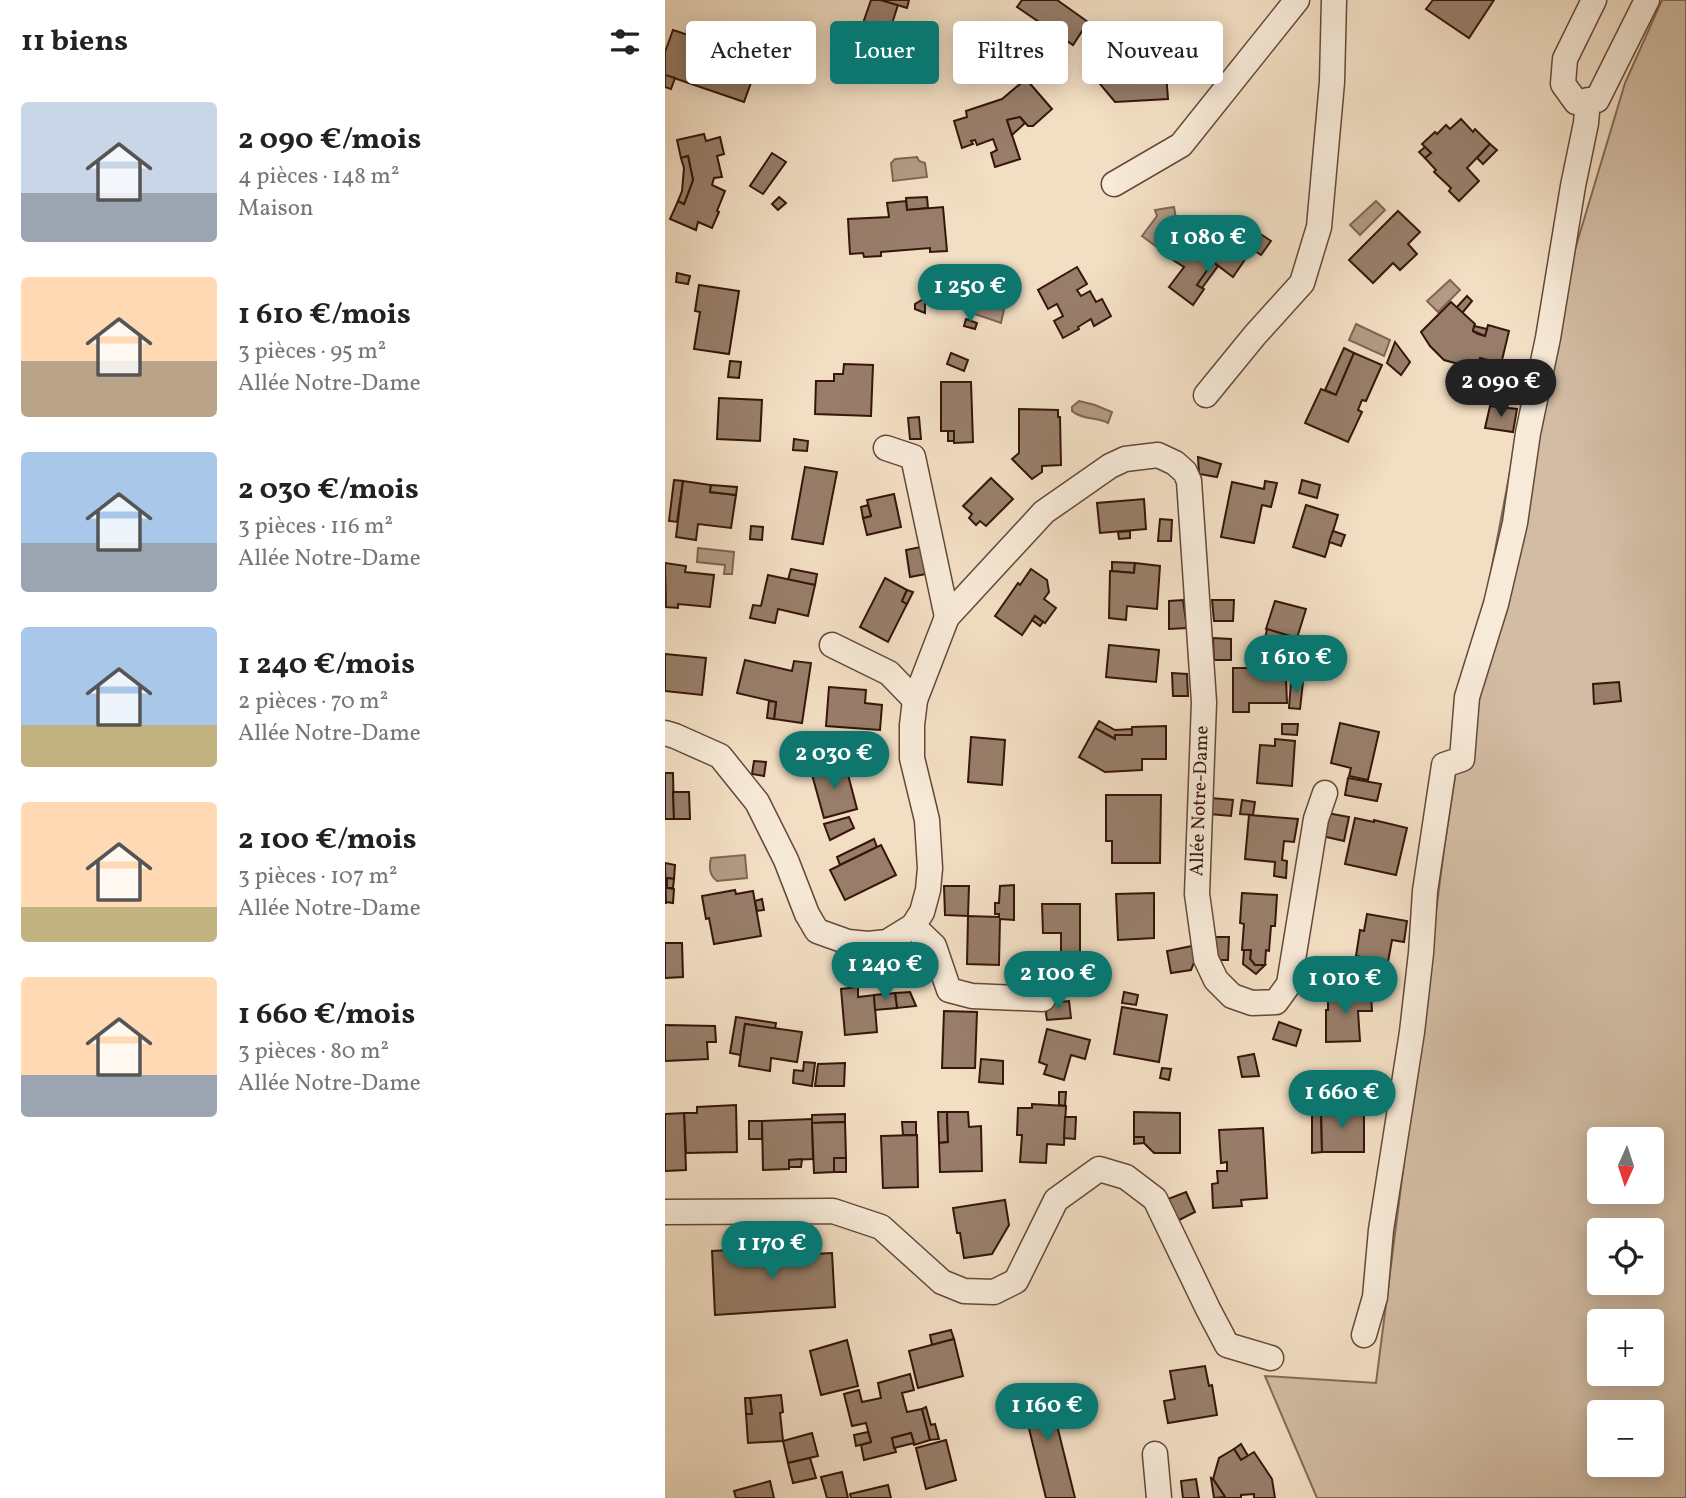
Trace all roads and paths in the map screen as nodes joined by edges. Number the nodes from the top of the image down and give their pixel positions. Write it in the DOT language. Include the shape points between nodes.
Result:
graph roads {
  1 [pos="1297,0"];
  2 [pos="1334,0"];
  3 [pos="1594,0"];
  4 [pos="1647,0"];
  5 [pos="1588,100"];
  6 [pos="1114,184"];
  7 [pos="1206,395"];
  8 [pos="886,448"];
  9 [pos="947,617"];
  10 [pos="832,645"];
  11 [pos="915,700"];
  12 [pos="665,733"];
  13 [pos="1325,793"];
  14 [pos="913,926"];
  15 [pos="1043,999"];
  16 [pos="665,1212"];
  17 [pos="1364,1335"];
  18 [pos="1271,1358"];
  19 [pos="1155,1454"];
  20 [pos="1159,1498"];
  1 -- 6 [label="street" via="1181,145"];
  2 -- 7 [label="street" via="1319,227 1302,282"];
  3 -- 5 [label="street" via="1565,59 1563,84 1576,102"];
  4 -- 5 [label="street" via="1597,100"];
  5 -- 17 [label="street" via="1515,523 1467,697 1462,759 1444,765 1375,1297"];
  8 -- 9 [label="street" via="913,457"];
  9 -- 11 [label="street, Allée Notre-Dame"];
  9 -- 13 [label="street, Allée Notre-Dame" via="1044,512 1110,466 1158,455 1175,463 1189,481 1204,702 1197,894 1206,959 1231,996 1252,1003 1276,1002 1289,984"];
  10 -- 11 [label="street" via="889,673"];
  11 -- 14 [label="street, Allée Notre-Dame" via="912,758 927,820 930,868 922,912"];
  12 -- 14 [label="street" via="720,756 757,802 817,930 868,944 887,942"];
  14 -- 15 [label="street" via="934,946 949,990 972,996"];
  16 -- 18 [label="street" via="832,1211 880,1227 942,1283 964,1291 994,1292 1016,1281 1056,1200 1099,1169 1126,1177 1155,1199 1227,1345"];
  19 -- 20 [label="street"];
}
